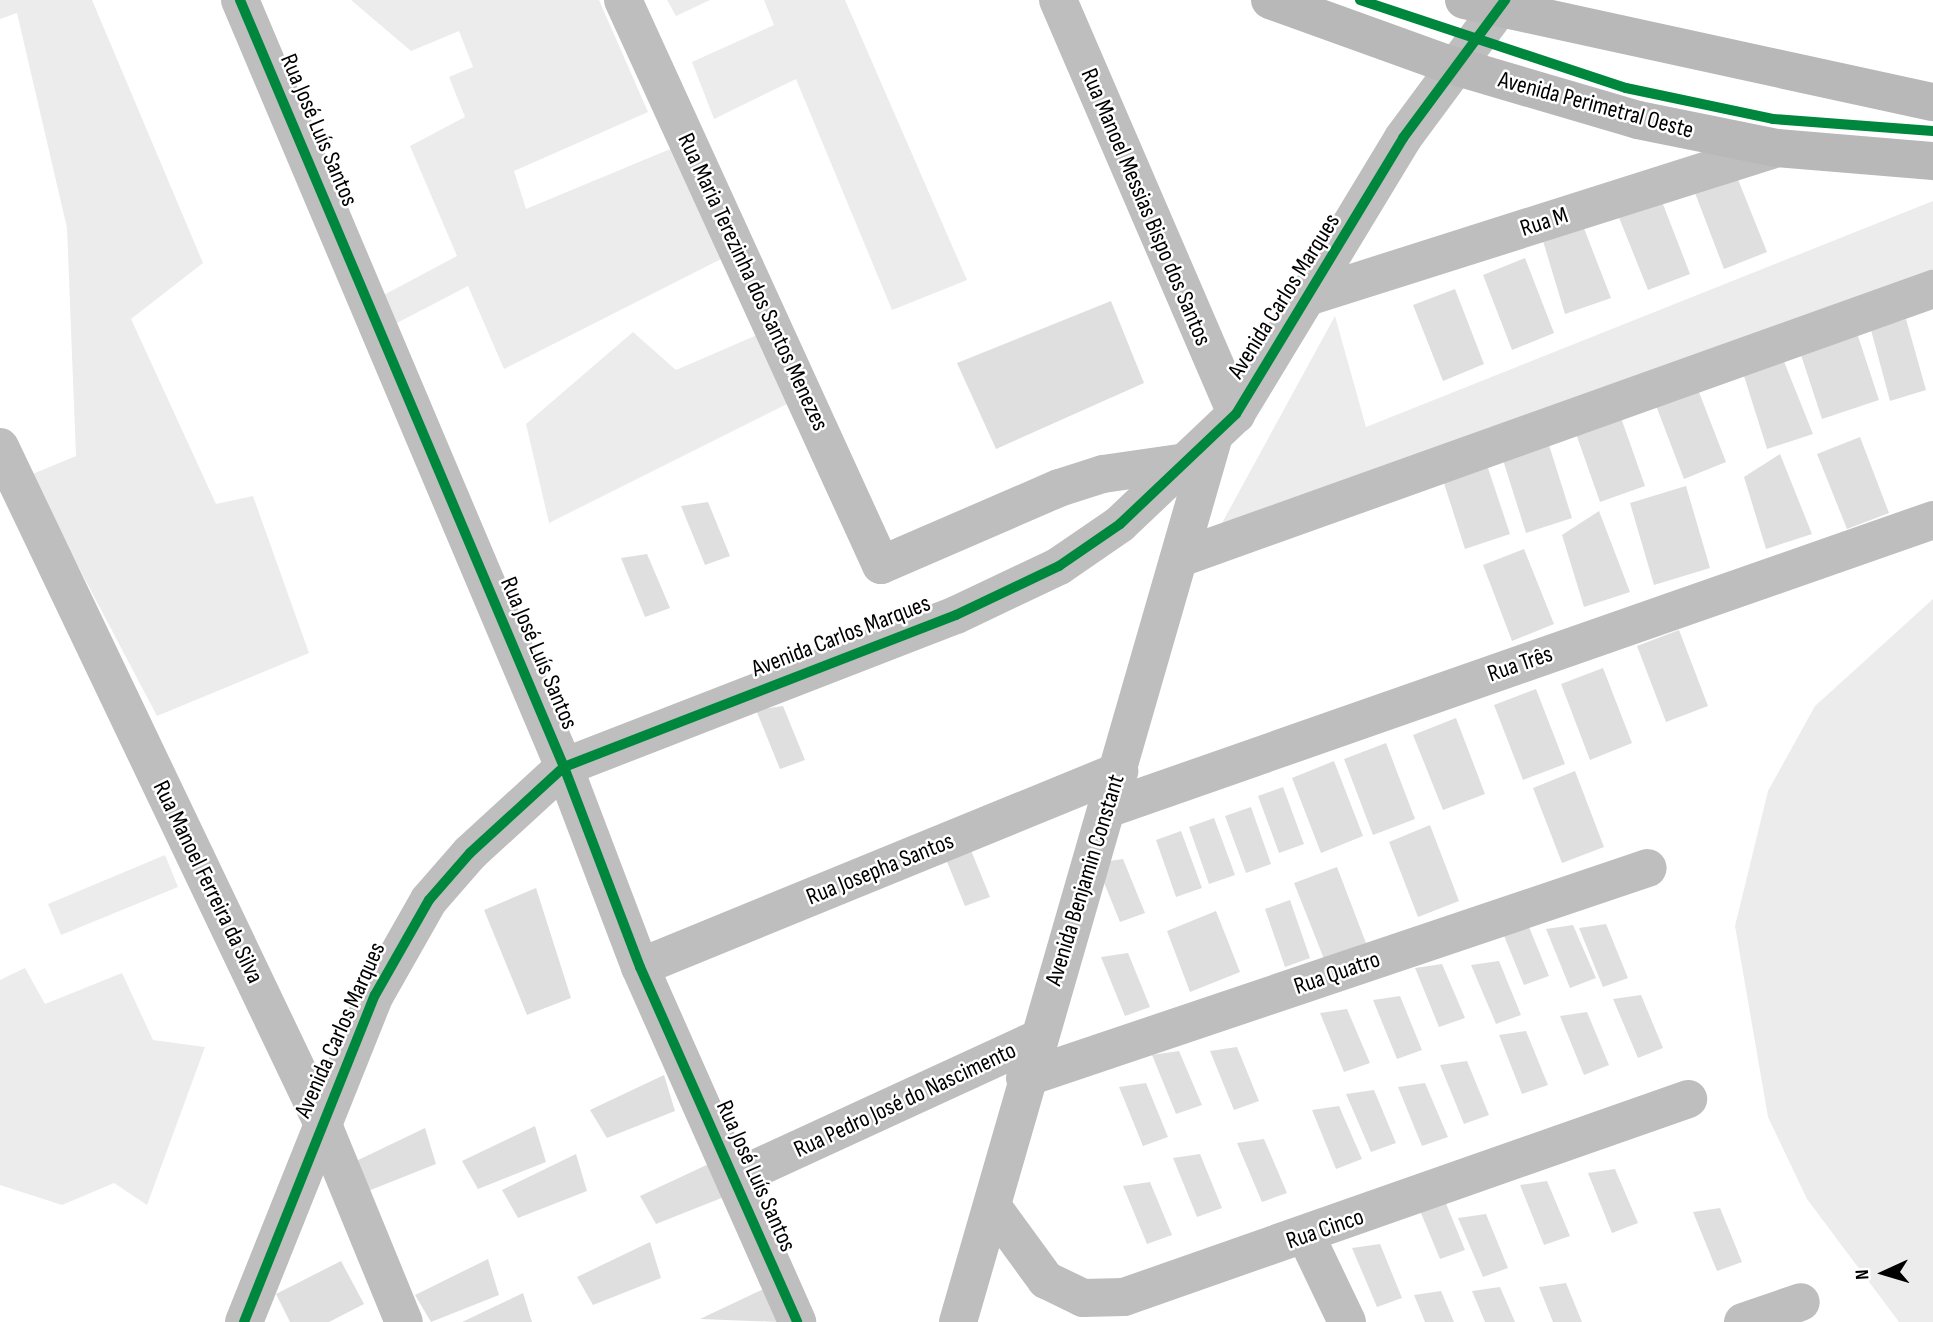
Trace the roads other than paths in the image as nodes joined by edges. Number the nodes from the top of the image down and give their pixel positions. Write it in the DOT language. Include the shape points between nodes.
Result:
graph roads {
  1 [pos="240,0"];
  2 [pos="623,0"];
  3 [pos="1058,0"];
  4 [pos="1270,0"];
  5 [pos="1489,4"];
  6 [pos="1451,65"];
  7 [pos="1933,102"];
  8 [pos="1777,148"];
  9 [pos="1933,161"];
  10 [pos="1933,289"];
  11 [pos="1311,296"];
  12 [pos="1211,438"];
  13 [pos="0,447"];
  14 [pos="1933,520"];
  15 [pos="1180,558"];
  16 [pos="564,767"];
  17 [pos="1119,771"];
  18 [pos="1107,810"];
  19 [pos="1648,868"];
  20 [pos="640,967"];
  21 [pos="1037,1039"];
  22 [pos="1026,1078"];
  23 [pos="1688,1099"];
  24 [pos="321,1120"];
  25 [pos="735,1178"];
  26 [pos="992,1206"];
  27 [pos="1306,1236"];
  28 [pos="1801,1302"];
  29 [pos="955,1319"];
  30 [pos="244,1322"];
  31 [pos="404,1322"];
  32 [pos="797,1322"];
  33 [pos="1347,1322"];
  34 [pos="1743,1322"];
  1 -- 16 [label="street, Rua José Luís Santos"];
  2 -- 12 [label="street, Rua Maria Terezinha dos Santos Menezes" via="881,565 1059,488"];
  3 -- 12 [label="street, Rua Manoel Messias Bispo dos Santos"];
  4 -- 6 [label="main road, Avenida Perimetral Oeste"];
  5 -- 6 [label="street, Avenida Carlos Marques"];
  5 -- 7 [label="main road"];
  6 -- 8 [label="main road, Avenida Perimetral Oeste" via="1638,120"];
  6 -- 11 [label="street, Avenida Carlos Marques"];
  8 -- 9 [label="main road, Avenida Perimetral Oeste"];
  8 -- 11 [label="street, Rua M"];
  10 -- 15 [label="street"];
  11 -- 12 [label="street, Avenida Carlos Marques"];
  12 -- 15 [label="street, Avenida Benjamin Constant"];
  12 -- 16 [label="street, Avenida Carlos Marques" via="1120,524 1037,577"];
  13 -- 24 [label="street, Rua Manoel Ferreira da Silva"];
  14 -- 18 [label="street, Rua Três"];
  15 -- 17 [label="street, Avenida Benjamin Constant"];
  16 -- 20 [label="street, Rua José Luís Santos"];
  16 -- 24 [label="street, Avenida Carlos Marques" via="429,900 375,995"];
  17 -- 18 [label="street, Avenida Benjamin Constant"];
  17 -- 20 [label="street, Rua Josepha Santos"];
  18 -- 21 [label="street, Avenida Benjamin Constant"];
  19 -- 22 [label="street, Rua Quatro"];
  20 -- 25 [label="street, Rua José Luís Santos"];
  21 -- 22 [label="street, Avenida Benjamin Constant"];
  21 -- 25 [label="street, Rua Pedro José do Nascimento"];
  22 -- 26 [label="street, Avenida Benjamin Constant"];
  23 -- 27 [label="street, Rua Cinco"];
  24 -- 30 [label="street, Avenida Carlos Marques"];
  24 -- 31 [label="street, Rua Manoel Ferreira da Silva"];
  25 -- 32 [label="street, Rua José Luís Santos"];
  26 -- 27 [label="street, Rua Cinco" via="1046,1280 1083,1298 1124,1297"];
  26 -- 29 [label="street, Avenida Benjamin Constant"];
  27 -- 33 [label="street"];
  28 -- 34 [label="street"];
}
